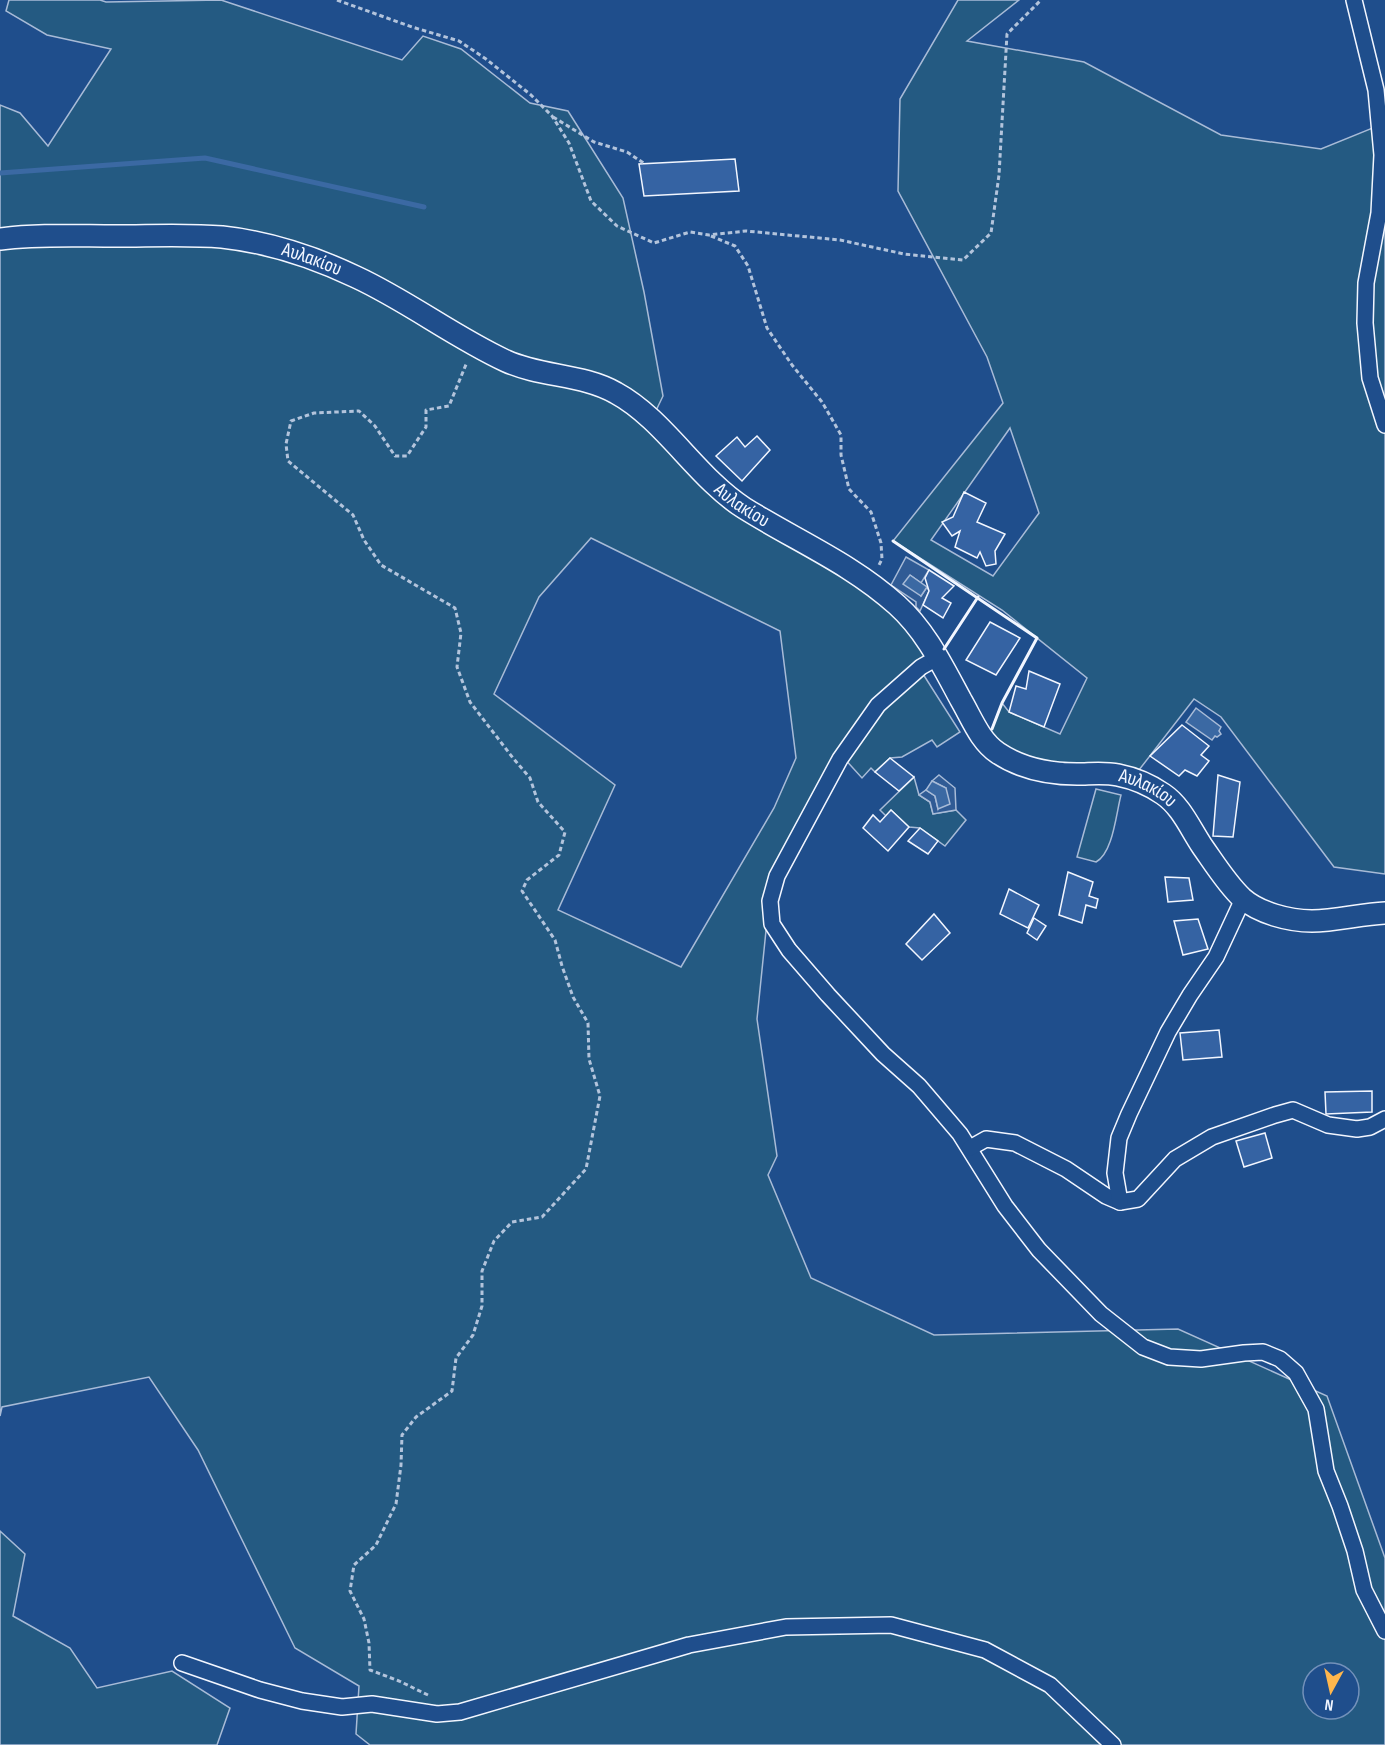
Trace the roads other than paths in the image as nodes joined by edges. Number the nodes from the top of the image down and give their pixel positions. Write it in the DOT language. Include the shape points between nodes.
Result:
graph roads {
  1 [pos="1354,0"];
  2 [pos="0,239"];
  3 [pos="1385,425"];
  4 [pos="938,658"];
  5 [pos="1243,899"];
  6 [pos="1385,913"];
  7 [pos="1385,1119"];
  8 [pos="970,1148"];
  9 [pos="1120,1202"];
  10 [pos="1385,1631"];
  11 [pos="182,1663"];
  12 [pos="1113,1745"];
  1 -- 3 [label="street" via="1376,90 1382,155 1365,323 1370,378"];
  2 -- 4 [label="street, Αυλακίου" via="193,236 260,244 358,278 523,369 593,383 616,393 743,508 814,548 908,615"];
  4 -- 5 [label="street, Αυλακίου" via="977,730 997,752 1039,771 1116,774 1158,790 1180,811"];
  4 -- 8 [label="street" via="921,667 878,705 842,756 777,876 770,901 772,924 789,950 883,1054 919,1086"];
  5 -- 6 [label="street, Αυλακίου" via="1294,920"];
  5 -- 9 [label="street" via="1216,957 1168,1032 1125,1122 1115,1173"];
  7 -- 9 [label="street" via="1357,1129 1328,1125 1293,1110 1212,1137 1175,1159 1138,1199"];
  8 -- 9 [label="street" via="986,1139 1015,1143"];
  8 -- 10 [label="street" via="1005,1206 1039,1250 1101,1314 1143,1347 1169,1357 1201,1359 1263,1352 1280,1359 1296,1373 1316,1409 1326,1471 1355,1551 1364,1590"];
  11 -- 12 [label="street" via="302,1701 342,1707 372,1704 437,1714 460,1712 689,1645 786,1627 891,1625 985,1650 1041,1680"];
}
